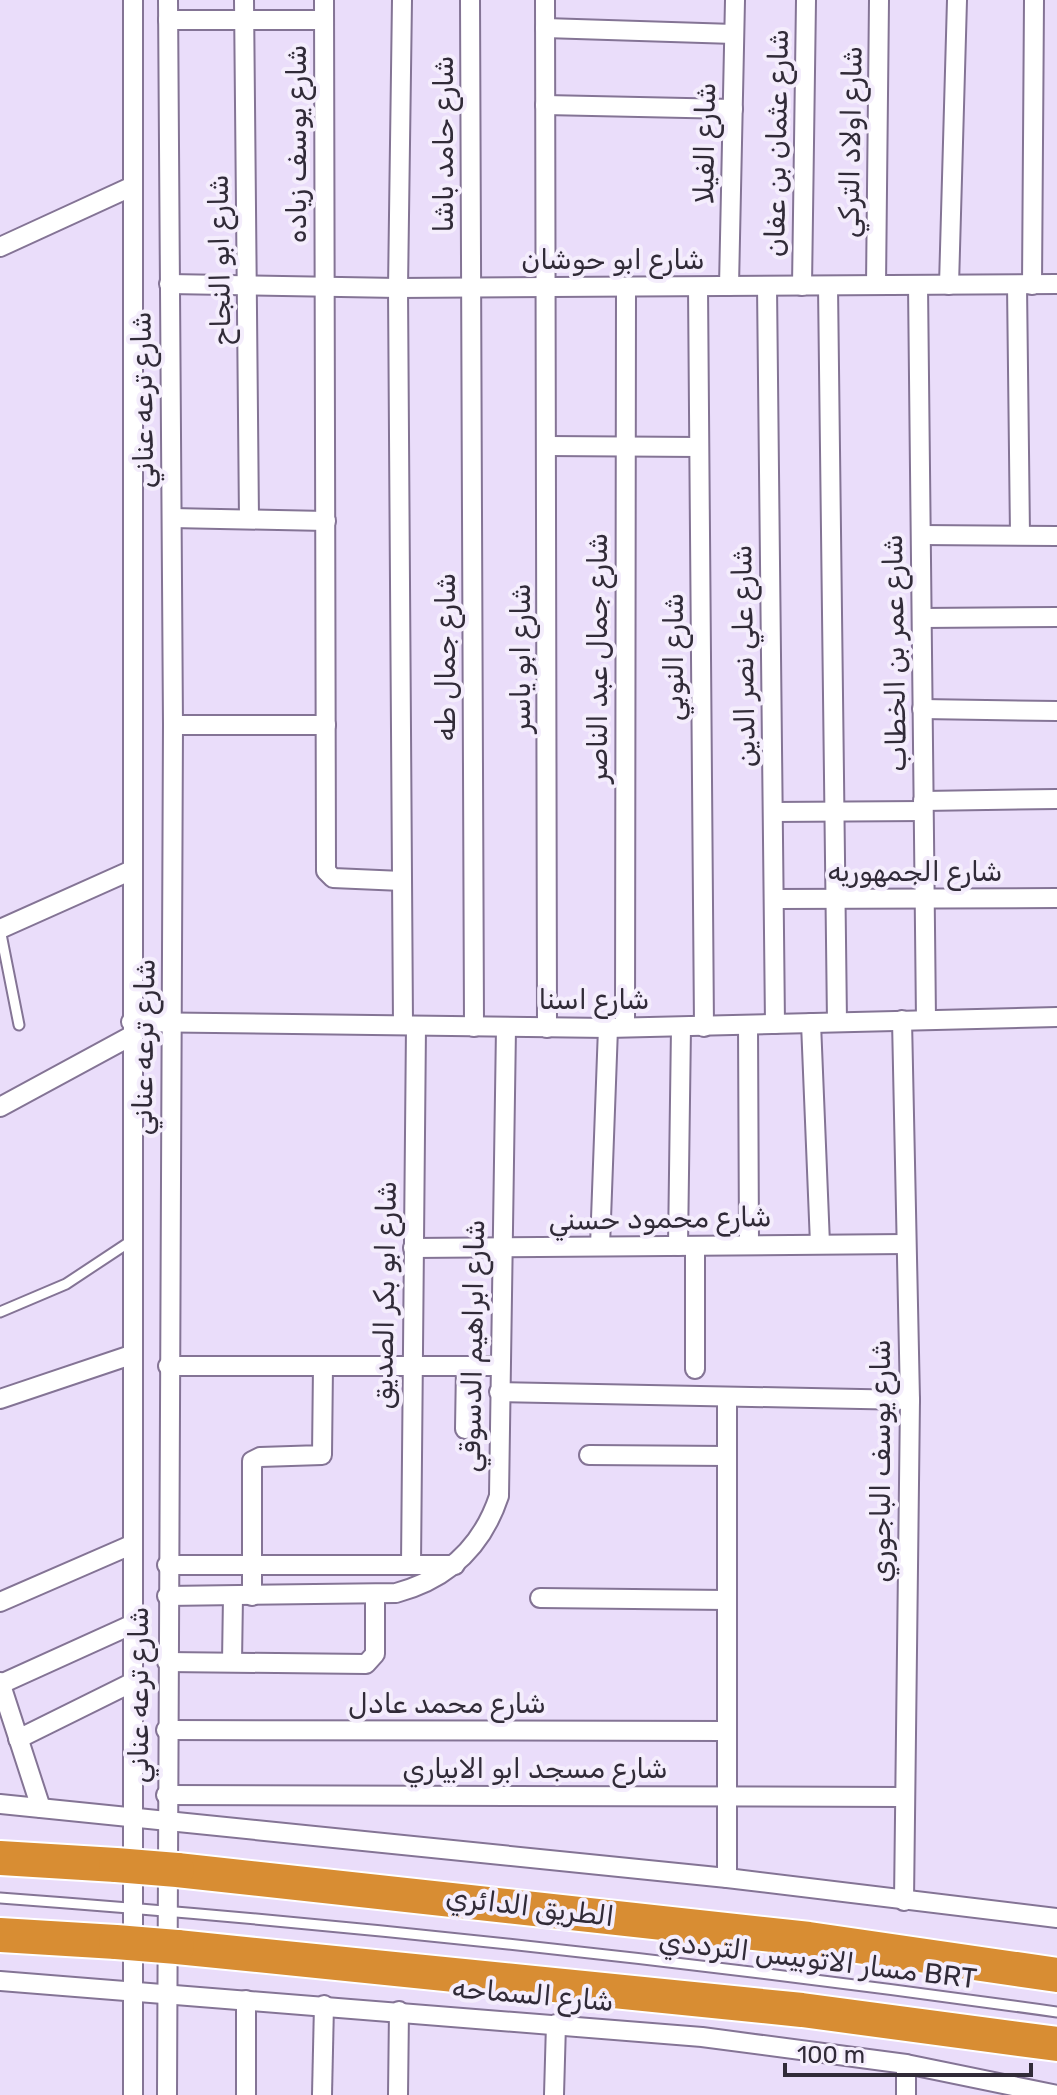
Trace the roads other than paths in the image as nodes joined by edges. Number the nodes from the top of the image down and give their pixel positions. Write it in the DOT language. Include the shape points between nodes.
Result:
graph roads {
  1 [pos="133,0"];
  2 [pos="168,0"];
  3 [pos="244,0"];
  4 [pos="324,0"];
  5 [pos="402,0"];
  6 [pos="470,0"];
  7 [pos="545,0"];
  8 [pos="735,0"];
  9 [pos="806,0"];
  10 [pos="879,0"];
  11 [pos="957,0"];
  12 [pos="1034,0"];
  13 [pos="168,20"];
  14 [pos="244,20"];
  15 [pos="324,20"];
  16 [pos="545,28"];
  17 [pos="734,34"];
  18 [pos="545,105"];
  19 [pos="733,109"];
  20 [pos="133,186"];
  21 [pos="0,247"];
  22 [pos="169,284"];
  23 [pos="1057,284"];
  24 [pos="876,285"];
  25 [pos="918,285"];
  26 [pos="949,285"];
  27 [pos="1025,285"];
  28 [pos="248,286"];
  29 [pos="729,286"];
  30 [pos="767,286"];
  31 [pos="802,286"];
  32 [pos="828,286"];
  33 [pos="698,287"];
  34 [pos="323,288"];
  35 [pos="398,288"];
  36 [pos="472,288"];
  37 [pos="548,288"];
  38 [pos="626,288"];
  39 [pos="548,446"];
  40 [pos="626,446"];
  41 [pos="699,447"];
  42 [pos="172,518"];
  43 [pos="249,519"];
  44 [pos="326,521"];
  45 [pos="921,535"];
  46 [pos="1020,535"];
  47 [pos="1057,536"];
  48 [pos="1057,617"];
  49 [pos="922,618"];
  50 [pos="922,709"];
  51 [pos="1057,711"];
  52 [pos="173,725"];
  53 [pos="326,725"];
  54 [pos="1057,799"];
  55 [pos="923,806"];
  56 [pos="773,812"];
  57 [pos="834,812"];
  58 [pos="132,870"];
  59 [pos="402,881"];
  60 [pos="1057,898"];
  61 [pos="774,899"];
  62 [pos="836,899"];
  63 [pos="924,899"];
  64 [pos="0,929"];
  65 [pos="1057,1017"];
  66 [pos="902,1020"];
  67 [pos="926,1020"];
  68 [pos="170,1022"];
  69 [pos="837,1022"];
  70 [pos="811,1023"];
  71 [pos="775,1024"];
  72 [pos="19,1025"];
  73 [pos="410,1025"];
  74 [pos="748,1025"];
  75 [pos="474,1027"];
  76 [pos="681,1027"];
  77 [pos="704,1027"];
  78 [pos="506,1028"];
  79 [pos="547,1028"];
  80 [pos="616,1028"];
  81 [pos="131,1029"];
  82 [pos="0,1107"];
  83 [pos="131,1241"];
  84 [pos="820,1244"];
  85 [pos="906,1244"];
  86 [pos="749,1245"];
  87 [pos="600,1246"];
  88 [pos="686,1246"];
  89 [pos="501,1247"];
  90 [pos="413,1248"];
  91 [pos="0,1312"];
  92 [pos="131,1355"];
  93 [pos="168,1366"];
  94 [pos="323,1366"];
  95 [pos="410,1366"];
  96 [pos="466,1366"];
  97 [pos="499,1366"];
  98 [pos="695,1369"];
  99 [pos="499,1392"];
  100 [pos="727,1398"];
  101 [pos="0,1399"];
  102 [pos="910,1400"];
  103 [pos="465,1429"];
  104 [pos="589,1455"];
  105 [pos="727,1456"];
  106 [pos="131,1545"];
  107 [pos="167,1565"];
  108 [pos="252,1565"];
  109 [pos="308,1565"];
  110 [pos="411,1565"];
  111 [pos="455,1565"];
  112 [pos="375,1595"];
  113 [pos="167,1596"];
  114 [pos="242,1596"];
  115 [pos="307,1596"];
  116 [pos="540,1598"];
  117 [pos="727,1600"];
  118 [pos="0,1602"];
  119 [pos="131,1625"];
  120 [pos="167,1662"];
  121 [pos="232,1662"];
  122 [pos="0,1683"];
  123 [pos="131,1683"];
  124 [pos="166,1730"];
  125 [pos="727,1731"];
  126 [pos="18,1739"];
  127 [pos="166,1795"];
  128 [pos="727,1796"];
  129 [pos="904,1797"];
  130 [pos="0,1804"];
  131 [pos="41,1808"];
  132 [pos="131,1817"];
  133 [pos="166,1821"];
  134 [pos="0,1858"];
  135 [pos="727,1878"];
  136 [pos="0,1898"];
  137 [pos="904,1901"];
  138 [pos="1057,1918"];
  139 [pos="0,1935"];
  140 [pos="1057,1975"];
  141 [pos="0,1981"];
  142 [pos="132,1991"];
  143 [pos="166,1993"];
  144 [pos="246,2000"];
  145 [pos="324,2005"];
  146 [pos="399,2011"];
  147 [pos="1057,2012"];
  148 [pos="556,2024"];
  149 [pos="1057,2044"];
  150 [pos="906,2064"];
  151 [pos="133,2095"];
  152 [pos="167,2095"];
  153 [pos="246,2095"];
  154 [pos="322,2095"];
  155 [pos="398,2095"];
  156 [pos="554,2095"];
  157 [pos="906,2095"];
  158 [pos="1057,2095"];
  1 -- 20 [label="street, شارع ترعه عناني"];
  2 -- 13 [label="street, شارع ترعه عناني"];
  3 -- 14 [label="street, شارع ابو النجاح"];
  4 -- 15 [label="street, شارع يوسف زياده"];
  5 -- 35 [label="street, شارع ابو بكر الصديق"];
  6 -- 36 [label="street, شارع حامد باشا"];
  7 -- 16 [label="street, شارع ابو ياسر"];
  8 -- 17 [label="street, شارع الفيلا"];
  9 -- 31 [label="street, شارع عثمان بن عفان"];
  10 -- 24 [label="street, شارع اولاد التركي"];
  11 -- 26 [label="street"];
  12 -- 27 [label="street"];
  13 -- 14 [label="street"];
  13 -- 22 [label="street, شارع ترعه عناني"];
  14 -- 15 [label="street"];
  14 -- 28 [label="street, شارع ابو النجاح"];
  15 -- 34 [label="street, شارع يوسف زياده"];
  16 -- 17 [label="street"];
  16 -- 18 [label="street, شارع ابو ياسر"];
  17 -- 19 [label="street, شارع الفيلا"];
  18 -- 19 [label="street"];
  18 -- 37 [label="street, شارع ابو ياسر"];
  19 -- 29 [label="street, شارع الفيلا"];
  20 -- 21 [label="street"];
  20 -- 58 [label="street, شارع ترعه عناني"];
  22 -- 28 [label="street, شارع ابو حوشان"];
  22 -- 42 [label="street, شارع ترعه عناني"];
  23 -- 27 [label="street, شارع ابو حوشان"];
  24 -- 25 [label="street, شارع ابو حوشان"];
  24 -- 32 [label="street, شارع ابو حوشان"];
  25 -- 26 [label="street, شارع ابو حوشان"];
  25 -- 45 [label="street, شارع عمر بن الخطاب"];
  26 -- 27 [label="street, شارع ابو حوشان"];
  27 -- 46 [label="street"];
  28 -- 34 [label="street, شارع ابو حوشان"];
  28 -- 43 [label="street, شارع ابو النجاح"];
  29 -- 30 [label="street, شارع ابو حوشان"];
  29 -- 33 [label="street, شارع ابو حوشان"];
  30 -- 31 [label="street, شارع ابو حوشان"];
  30 -- 56 [label="street, شارع علي نصر الدين"];
  31 -- 32 [label="street, شارع ابو حوشان"];
  32 -- 57 [label="street"];
  33 -- 38 [label="street, شارع ابو حوشان"];
  33 -- 41 [label="street, شارع النوبي"];
  34 -- 35 [label="street, شارع ابو حوشان"];
  34 -- 44 [label="street, شارع يوسف زياده"];
  35 -- 36 [label="street, شارع ابو حوشان"];
  35 -- 59 [label="street, شارع ابو بكر الصديق"];
  36 -- 37 [label="street, شارع ابو حوشان"];
  36 -- 75 [label="street, شارع جمال طه"];
  37 -- 38 [label="street, شارع ابو حوشان"];
  37 -- 39 [label="street, شارع ابو ياسر"];
  38 -- 40 [label="street, شارع جمال عبد الناصر"];
  39 -- 40 [label="street"];
  39 -- 79 [label="street, شارع ابو ياسر"];
  40 -- 41 [label="street"];
  40 -- 80 [label="street, شارع جمال عبد الناصر"];
  41 -- 77 [label="street, شارع النوبي"];
  42 -- 43 [label="street"];
  42 -- 52 [label="street, شارع ترعه عناني"];
  43 -- 44 [label="street"];
  44 -- 53 [label="street, شارع يوسف زياده"];
  45 -- 46 [label="street"];
  45 -- 49 [label="street, شارع عمر بن الخطاب"];
  46 -- 47 [label="street"];
  48 -- 49 [label="street"];
  49 -- 50 [label="street, شارع عمر بن الخطاب"];
  50 -- 51 [label="street"];
  50 -- 55 [label="street, شارع عمر بن الخطاب"];
  52 -- 53 [label="street"];
  52 -- 68 [label="street, شارع ترعه عناني"];
  53 -- 59 [label="street, شارع يوسف زياده" via="326,871 333,878"];
  54 -- 55 [label="street"];
  55 -- 57 [label="street"];
  55 -- 63 [label="street, شارع عمر بن الخطاب"];
  56 -- 57 [label="street"];
  56 -- 61 [label="street, شارع علي نصر الدين"];
  57 -- 62 [label="street"];
  58 -- 64 [label="street"];
  58 -- 81 [label="street, شارع ترعه عناني"];
  59 -- 73 [label="street, شارع ابو بكر الصديق"];
  60 -- 63 [label="street, شارع الجمهوريه"];
  61 -- 62 [label="street, شارع الجمهوريه"];
  61 -- 71 [label="street, شارع علي نصر الدين"];
  62 -- 63 [label="street, شارع الجمهوريه"];
  62 -- 69 [label="street"];
  63 -- 67 [label="street, شارع عمر بن الخطاب"];
  64 -- 72 [label="lane"];
  65 -- 67 [label="street, شارع اسنا"];
  66 -- 67 [label="street, شارع اسنا"];
  66 -- 69 [label="street, شارع اسنا"];
  66 -- 85 [label="street, شارع يوسف الباجوري"];
  68 -- 73 [label="street, شارع اسنا"];
  68 -- 81 [label="street, شارع اسنا"];
  68 -- 93 [label="street, شارع ترعه عناني"];
  69 -- 70 [label="street, شارع اسنا"];
  70 -- 71 [label="street, شارع اسنا"];
  70 -- 84 [label="street"];
  71 -- 74 [label="street, شارع اسنا"];
  73 -- 75 [label="street, شارع اسنا"];
  73 -- 90 [label="street, شارع ابو بكر الصديق"];
  74 -- 77 [label="street, شارع اسنا"];
  74 -- 86 [label="street"];
  75 -- 78 [label="street, شارع اسنا"];
  76 -- 77 [label="street, شارع اسنا"];
  76 -- 80 [label="street, شارع اسنا"];
  76 -- 88 [label="street"];
  78 -- 79 [label="street, شارع اسنا"];
  78 -- 89 [label="street, شارع ابراهيم الدسوقي"];
  79 -- 80 [label="street, شارع اسنا"];
  80 -- 87 [label="street, شارع جمال عبد الناصر"];
  81 -- 82 [label="street"];
  81 -- 83 [label="street, شارع ترعه عناني"];
  83 -- 91 [label="lane" via="66,1284"];
  83 -- 92 [label="street, شارع ترعه عناني"];
  84 -- 85 [label="street, شارع محمود حسني"];
  84 -- 86 [label="street, شارع محمود حسني"];
  85 -- 102 [label="street, شارع يوسف الباجوري"];
  86 -- 88 [label="street, شارع محمود حسني"];
  87 -- 88 [label="street, شارع محمود حسني"];
  87 -- 89 [label="street, شارع محمود حسني"];
  88 -- 98 [label="street"];
  89 -- 90 [label="street, شارع محمود حسني"];
  89 -- 97 [label="street, شارع ابراهيم الدسوقي"];
  90 -- 95 [label="street, شارع ابو بكر الصديق"];
  92 -- 101 [label="street"];
  92 -- 106 [label="street, شارع ترعه عناني"];
  93 -- 94 [label="street"];
  93 -- 107 [label="street, شارع ترعه عناني"];
  94 -- 95 [label="street"];
  94 -- 108 [label="street" via="322,1455 252,1461"];
  95 -- 96 [label="street"];
  95 -- 110 [label="street, شارع ابو بكر الصديق"];
  96 -- 97 [label="street"];
  96 -- 103 [label="street"];
  97 -- 99 [label="street, شارع ابراهيم الدسوقي"];
  99 -- 100 [label="street"];
  99 -- 111 [label="street, شارع ابراهيم الدسوقي" via="499,1496 482,1534"];
  100 -- 102 [label="street"];
  100 -- 105 [label="street"];
  102 -- 129 [label="street, شارع يوسف الباجوري"];
  104 -- 105 [label="street"];
  105 -- 117 [label="street"];
  106 -- 118 [label="street"];
  106 -- 119 [label="street, شارع ترعه عناني"];
  107 -- 108 [label="street"];
  107 -- 113 [label="street, شارع ترعه عناني"];
  108 -- 109 [label="street"];
  108 -- 114 [label="street"];
  109 -- 110 [label="street"];
  109 -- 115 [label="street"];
  110 -- 111 [label="street"];
  111 -- 112 [label="street, شارع ابراهيم الدسوقي" via="417,1587"];
  112 -- 115 [label="street, شارع ابراهيم الدسوقي"];
  112 -- 121 [label="street" via="375,1654 366,1664"];
  113 -- 114 [label="street, شارع ابراهيم الدسوقي"];
  113 -- 120 [label="street, شارع ترعه عناني"];
  114 -- 115 [label="street, شارع ابراهيم الدسوقي"];
  114 -- 121 [label="street"];
  116 -- 117 [label="street"];
  117 -- 125 [label="street"];
  119 -- 122 [label="street"];
  119 -- 123 [label="street, شارع ترعه عناني"];
  120 -- 121 [label="street"];
  120 -- 124 [label="street, شارع ترعه عناني"];
  122 -- 126 [label="street"];
  123 -- 126 [label="street"];
  123 -- 132 [label="street, شارع ترعه عناني"];
  124 -- 125 [label="street, شارع محمد عادل"];
  124 -- 127 [label="street, شارع ترعه عناني"];
  125 -- 128 [label="street"];
  126 -- 131 [label="street"];
  127 -- 128 [label="street, شارع مسجد ابو الابياري"];
  127 -- 133 [label="street, شارع ترعه عناني"];
  128 -- 129 [label="street, شارع مسجد ابو الابياري"];
  128 -- 135 [label="street"];
  129 -- 137 [label="street, شارع يوسف الباجوري"];
  130 -- 131 [label="street"];
  131 -- 132 [label="street"];
  132 -- 133 [label="street"];
  132 -- 142 [label="street, شارع ترعه عناني"];
  133 -- 135 [label="street"];
  133 -- 143 [label="street, شارع ترعه عناني"];
  134 -- 140 [label="highway, الطريق الدائري, bridge" via="449,1897 809,1939"];
  135 -- 137 [label="street"];
  136 -- 147 [label="lane, مسار الاتوبيس الترددي BRT" via="271,1918 803,1976"];
  137 -- 138 [label="street"];
  139 -- 149 [label="highway, bridge" via="177,1947 802,2010"];
  141 -- 142 [label="street, شارع السماحه"];
  142 -- 143 [label="street, شارع السماحه"];
  142 -- 151 [label="street, شارع ترعه عناني"];
  143 -- 144 [label="street, شارع السماحه"];
  143 -- 152 [label="street, شارع ترعه عناني"];
  144 -- 145 [label="street, شارع السماحه"];
  144 -- 153 [label="street"];
  145 -- 146 [label="street, شارع السماحه"];
  145 -- 154 [label="street"];
  146 -- 148 [label="street, شارع السماحه"];
  146 -- 155 [label="street"];
  148 -- 150 [label="street, شارع السماحه"];
  148 -- 156 [label="street"];
  150 -- 157 [label="street"];
  150 -- 158 [label="street, شارع السماحه"];
}
